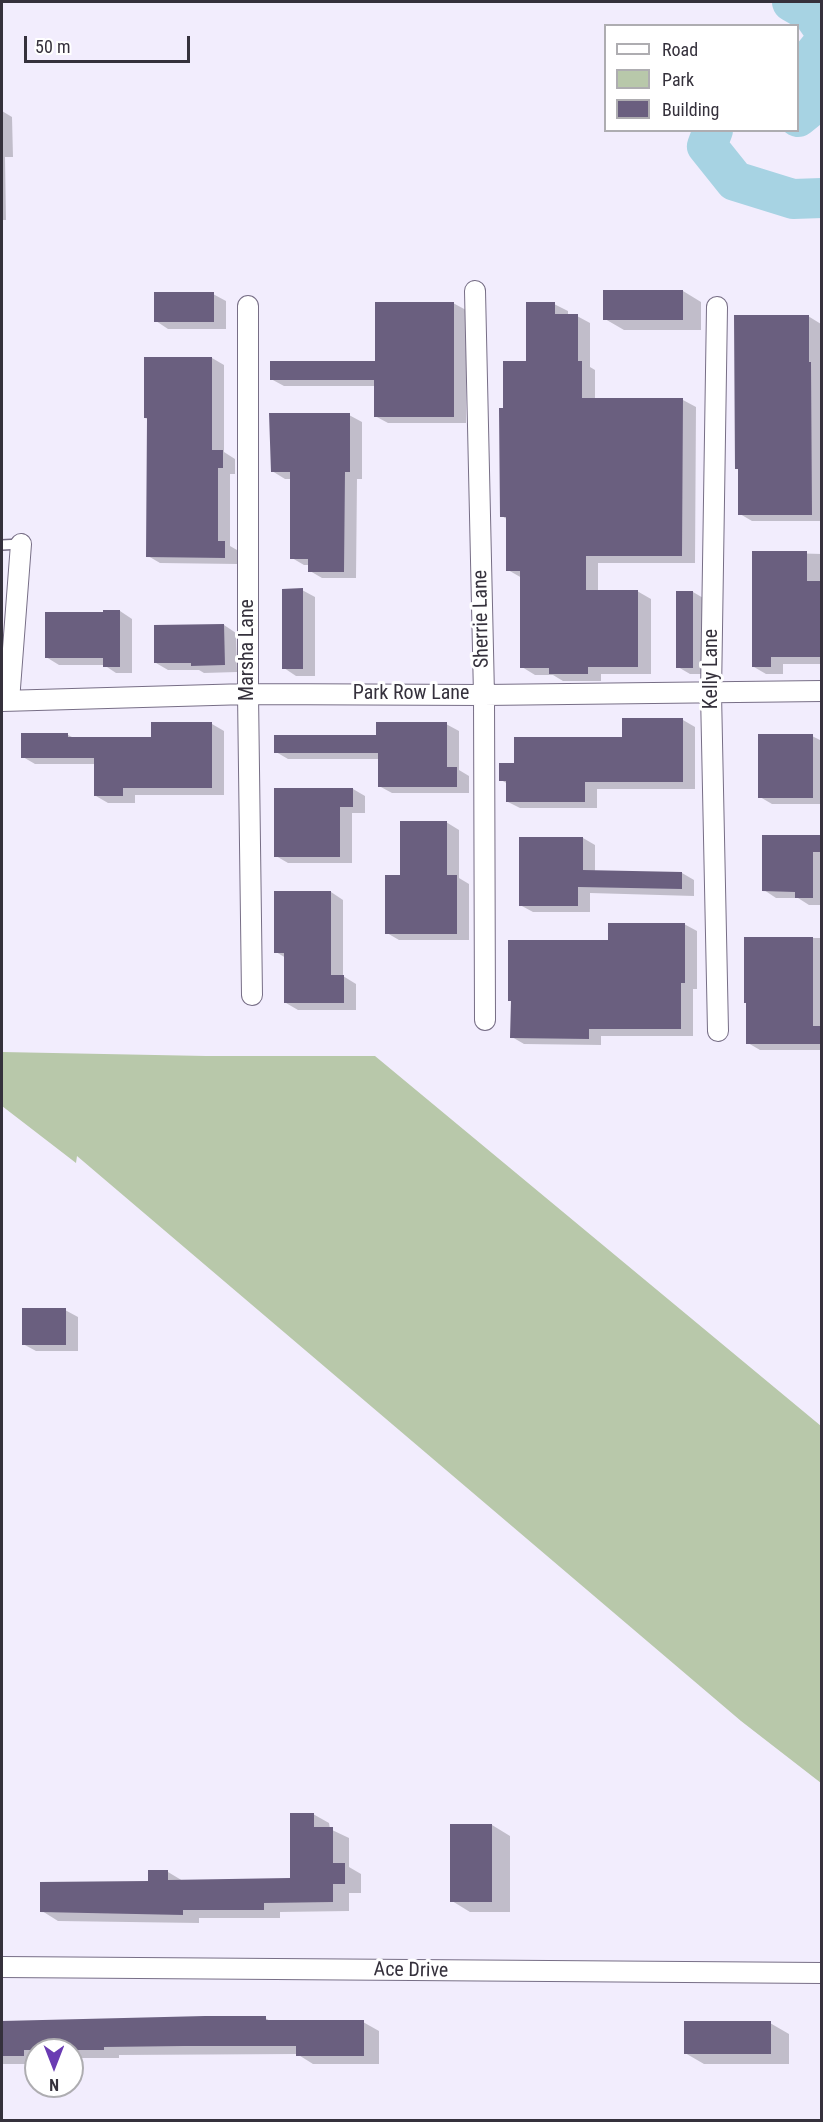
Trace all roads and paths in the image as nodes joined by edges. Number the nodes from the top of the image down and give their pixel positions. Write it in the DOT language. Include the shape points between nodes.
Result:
graph roads {
  1 [pos="475,291"];
  2 [pos="248,306"];
  3 [pos="717,308"];
  4 [pos="11,545"];
  5 [pos="822,691"];
  6 [pos="711,693"];
  7 [pos="248,694"];
  8 [pos="483,695"];
  9 [pos="5,701"];
  10 [pos="252,995"];
  11 [pos="485,1020"];
  12 [pos="718,1031"];
  13 [pos="2,1967"];
  14 [pos="822,1973"];
  1 -- 8 [label="street, Sherrie Lane"];
  2 -- 7 [label="street, Marsha Lane"];
  3 -- 6 [label="street, Kelly Lane"];
  4 -- 9 [label="street"];
  5 -- 6 [label="street, Park Row Lane"];
  6 -- 8 [label="street, Park Row Lane"];
  6 -- 12 [label="street, Kelly Lane"];
  7 -- 8 [label="street, Park Row Lane"];
  7 -- 9 [label="street, Park Row Lane"];
  7 -- 10 [label="street, Marsha Lane"];
  8 -- 11 [label="street, Sherrie Lane"];
  13 -- 14 [label="street, Ace Drive"];
}
